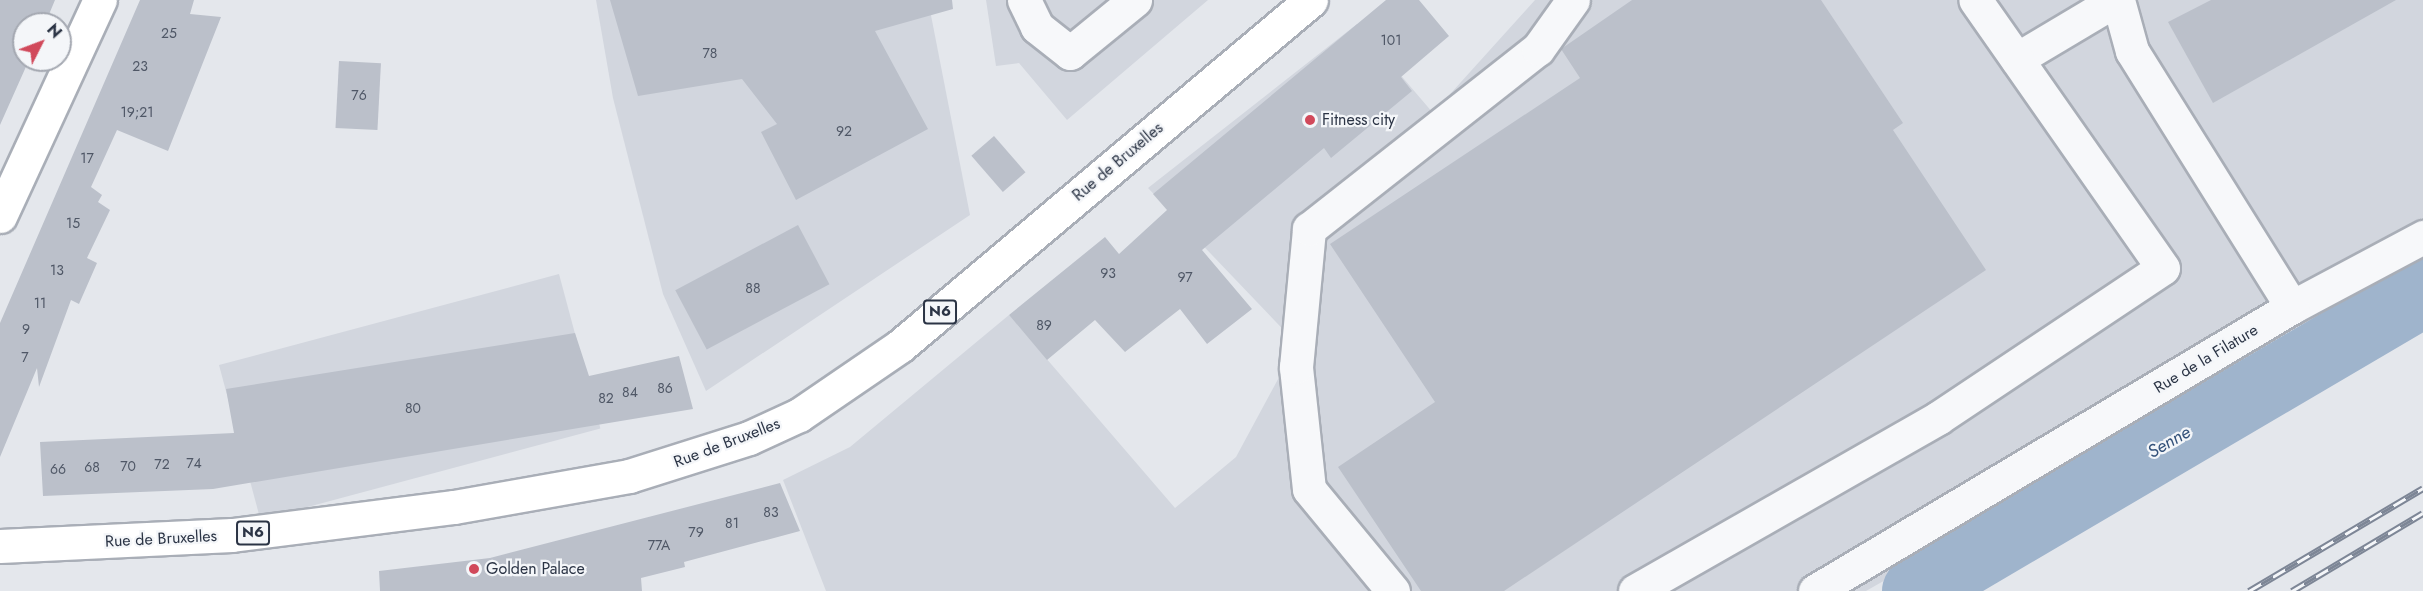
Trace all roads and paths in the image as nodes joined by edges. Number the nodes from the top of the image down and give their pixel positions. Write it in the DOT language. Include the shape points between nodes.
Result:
graph roads {
  1 [pos="99,0"];
  2 [pos="1024,0"];
  3 [pos="1135,0"];
  4 [pos="1311,0"];
  5 [pos="1574,0"];
  6 [pos="1975,0"];
  7 [pos="2117,0"];
  8 [pos="2017,59"];
  9 [pos="0,216"];
  10 [pos="2423,237"];
  11 [pos="2292,307"];
  12 [pos="0,546"];
  13 [pos="1393,591"];
  14 [pos="1635,591"];
  15 [pos="1815,591"];
  1 -- 9 [label="main road"];
  2 -- 3 [label="street" via="1037,27 1070,53"];
  4 -- 12 [label="main road, Rue de Bruxelles / N6" via="892,352 799,415 749,438 629,476 454,507 232,535"];
  5 -- 13 [label="street" via="1538,49 1309,229 1296,367 1309,489"];
  6 -- 8 [label="street"];
  7 -- 8 [label="street"];
  7 -- 11 [label="street" via="2132,51"];
  8 -- 14 [label="street" via="2163,268 1938,417"];
  10 -- 11 [label="street, Rue de la Filature"];
  11 -- 15 [label="street, Rue de la Filature"];
}
